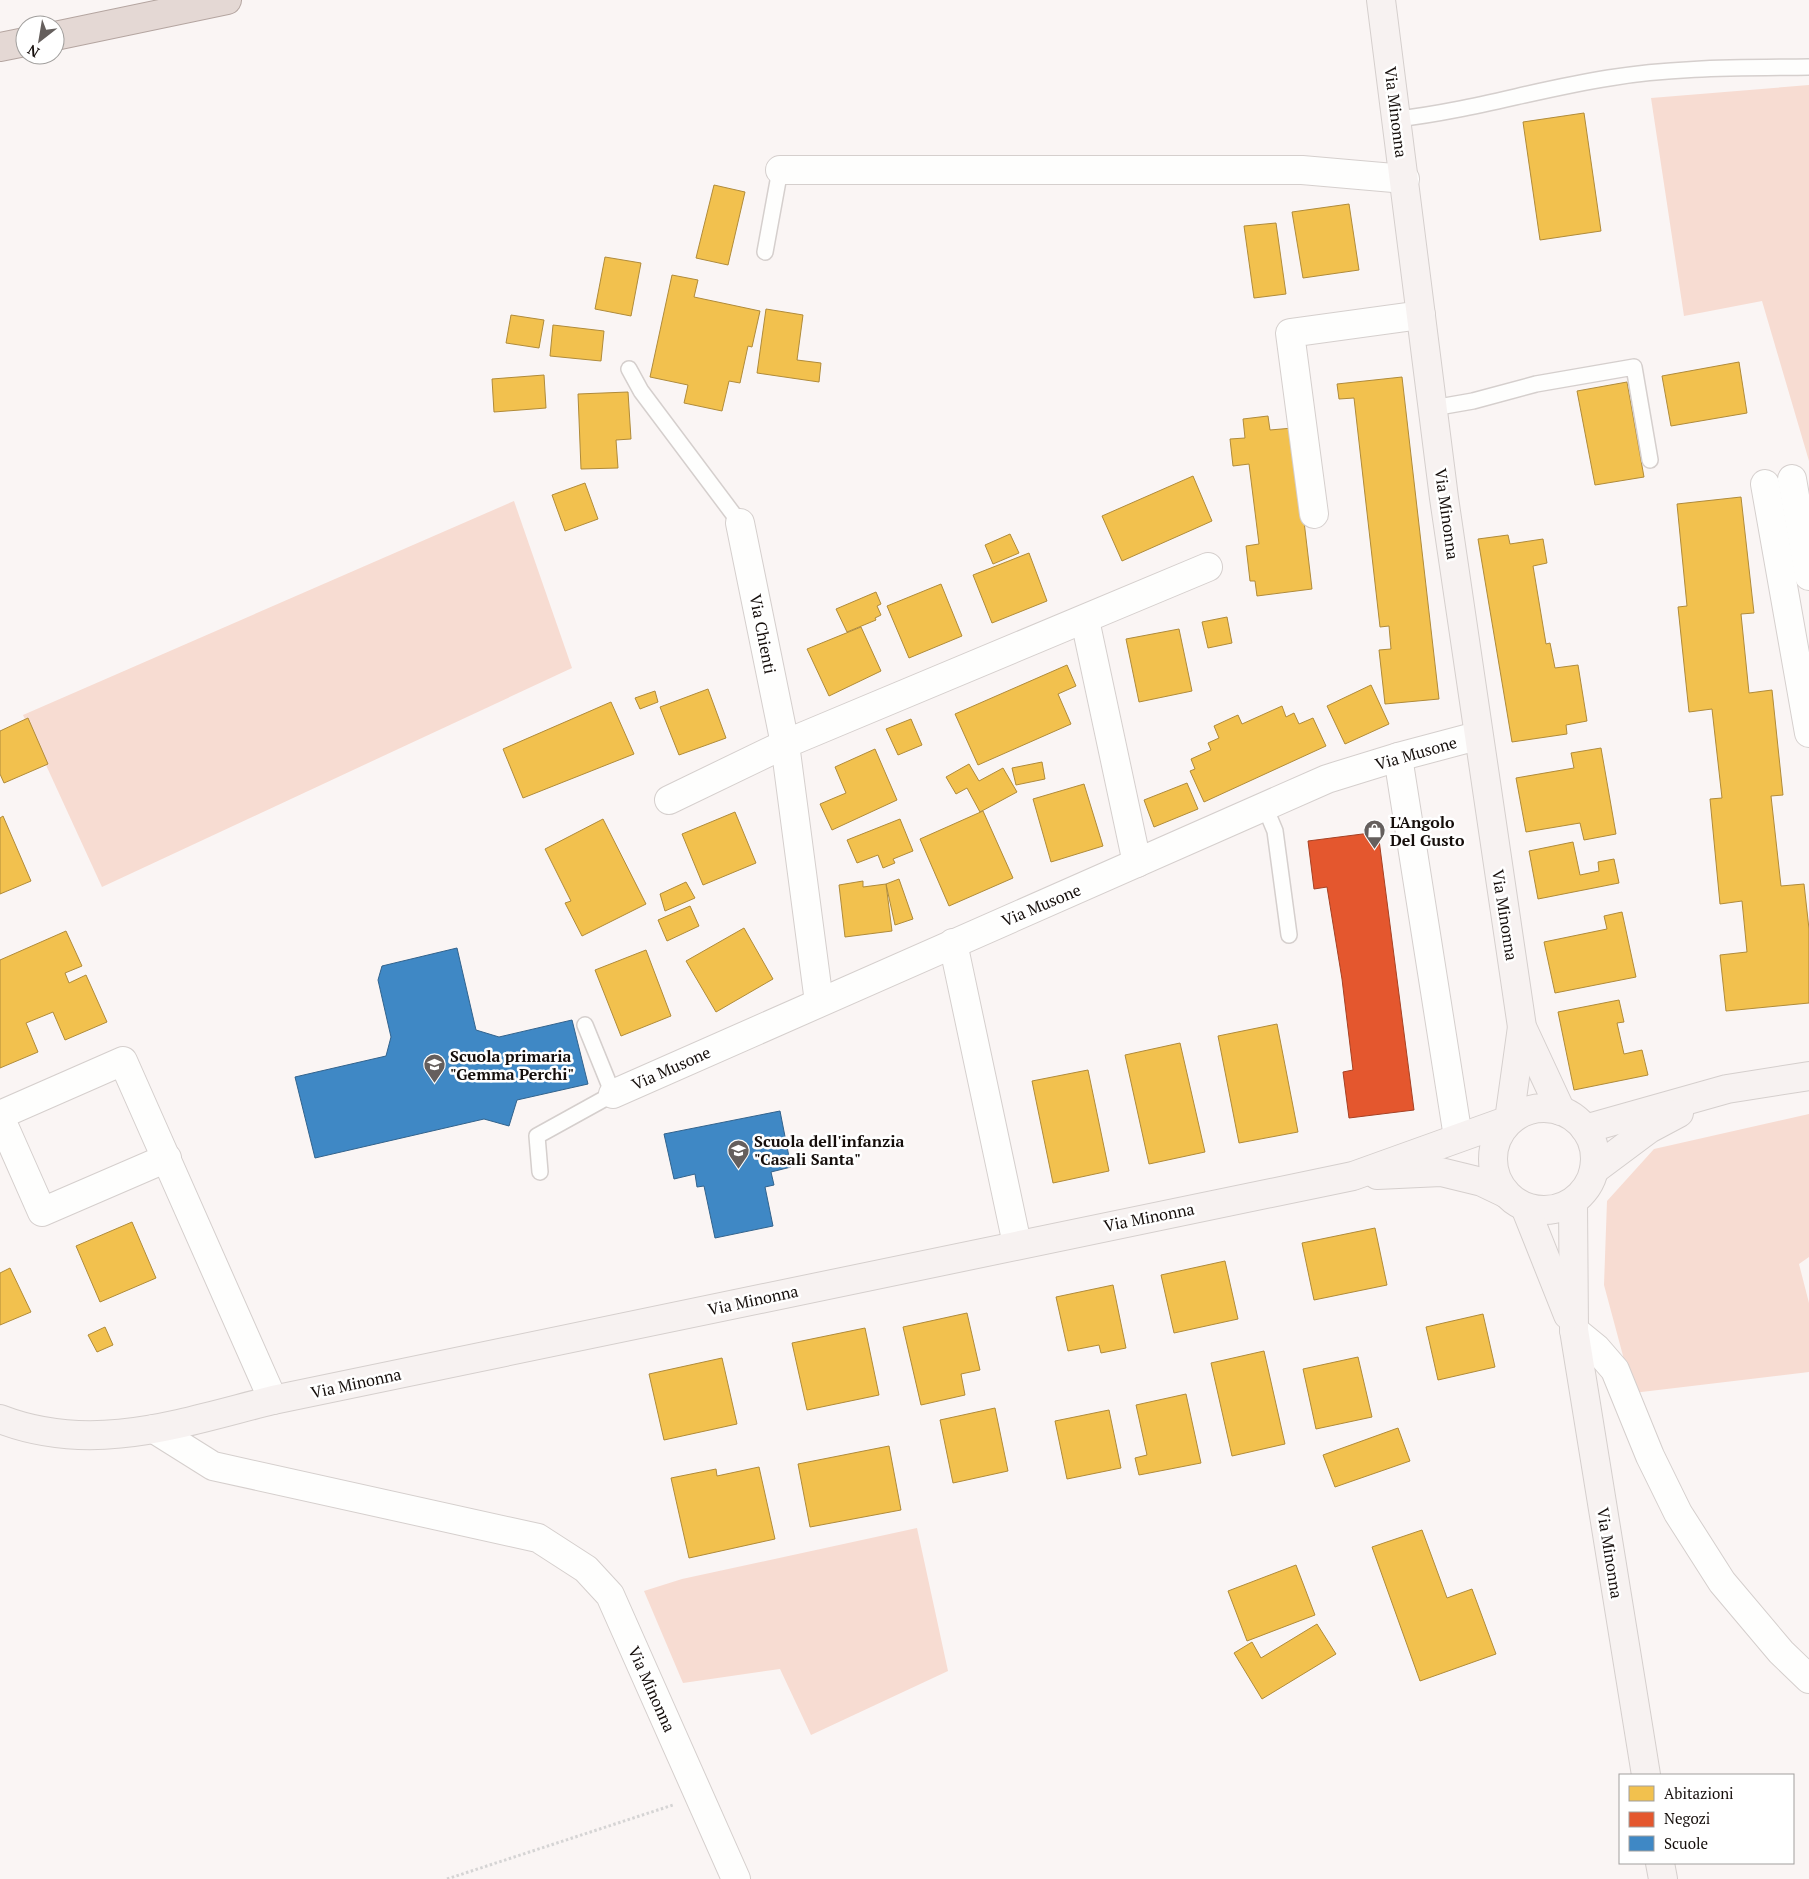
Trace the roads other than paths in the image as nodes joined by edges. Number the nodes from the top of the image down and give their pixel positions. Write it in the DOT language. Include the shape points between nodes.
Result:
graph roads {
  1 [pos="214,0"];
  2 [pos="227,0"];
  3 [pos="1381,0"];
  4 [pos="65,23"];
  5 [pos="15,32"];
  6 [pos="0,34"];
  7 [pos="65,34"];
  8 [pos="15,44"];
  9 [pos="0,46"];
  10 [pos="1809,67"];
  11 [pos="1397,119"];
  12 [pos="780,170"];
  13 [pos="1405,179"];
  14 [pos="765,252"];
  15 [pos="1422,315"];
  16 [pos="628,369"];
  17 [pos="1433,408"];
  18 [pos="1650,460"];
  19 [pos="1792,479"];
  20 [pos="1765,484"];
  21 [pos="1314,514"];
  22 [pos="740,523"];
  23 [pos="1208,567"];
  24 [pos="1809,576"];
  25 [pos="1084,620"];
  26 [pos="1809,733"];
  27 [pos="1477,736"];
  28 [pos="785,744"];
  29 [pos="1398,757"];
  30 [pos="669,800"];
  31 [pos="1265,807"];
  32 [pos="1137,863"];
  33 [pos="1289,935"];
  34 [pos="953,943"];
  35 [pos="819,1002"];
  36 [pos="586,1025"];
  37 [pos="1522,1027"];
  38 [pos="1809,1076"];
  39 [pos="1727,1088"];
  40 [pos="612,1094"];
  41 [pos="1561,1111"];
  42 [pos="0,1116"];
  43 [pos="1509,1120"];
  44 [pos="1585,1128"];
  45 [pos="1458,1137"];
  46 [pos="167,1158"];
  47 [pos="1594,1170"];
  48 [pos="540,1172"];
  49 [pos="1353,1176"];
  50 [pos="1515,1200"];
  51 [pos="1573,1202"];
  52 [pos="1017,1244"];
  53 [pos="1574,1330"];
  54 [pos="273,1400"];
  55 [pos="0,1419"];
  56 [pos="154,1429"];
  57 [pos="1809,1679"];
  58 [pos="1646,1774"];
  59 [pos="1660,1864"];
  60 [pos="736,1879"];
  61 [pos="1663,1879"];
  1 -- 4 [label="highway"];
  2 -- 7 [label="highway"];
  3 -- 11 [label="main road, Via Minonna"];
  5 -- 6 [label="highway"];
  8 -- 9 [label="highway"];
  10 -- 11 [label="lane" via="1698,69 1609,78 1436,115"];
  11 -- 13 [label="main road, Via Minonna"];
  12 -- 13 [label="street" via="1302,170"];
  12 -- 14 [label="lane"];
  13 -- 15 [label="main road, Via Minonna"];
  15 -- 17 [label="main road, Via Minonna"];
  15 -- 21 [label="street" via="1290,333"];
  16 -- 22 [label="lane"];
  17 -- 18 [label="lane" via="1634,366"];
  17 -- 27 [label="main road, Via Minonna"];
  19 -- 24 [label="street"];
  20 -- 26 [label="street"];
  22 -- 28 [label="street, Via Chienti"];
  23 -- 25 [label="street"];
  25 -- 28 [label="street"];
  25 -- 32 [label="street"];
  27 -- 29 [label="street, Via Musone"];
  27 -- 37 [label="main road, Via Minonna"];
  28 -- 30 [label="street"];
  28 -- 35 [label="street, Via Chienti"];
  29 -- 31 [label="street, Via Musone" via="1327,779"];
  29 -- 45 [label="street"];
  31 -- 32 [label="street, Via Musone"];
  31 -- 33 [label="lane" via="1275,831"];
  32 -- 34 [label="street, Via Musone"];
  34 -- 35 [label="street, Via Musone"];
  34 -- 52 [label="street"];
  35 -- 40 [label="street, Via Musone"];
  36 -- 40 [label="lane"];
  37 -- 41 [label="main road, Via Minonna"];
  37 -- 43 [label="main road, Via Minonna"];
  38 -- 39 [label="main road"];
  39 -- 44 [label="main road"];
  39 -- 47 [label="main road" via="1649,1129"];
  40 -- 48 [label="lane" via="537,1136"];
  41 -- 43 [label="main road, Via Minonna" via="1534,1109"];
  41 -- 44 [label="main road, Via Minonna"];
  42 -- 46 [label="street" via="42,1212"];
  42 -- 46 [label="street" via="123,1061"];
  43 -- 45 [label="main road, Via Minonna"];
  43 -- 50 [label="main road, Via Minonna" via="1498,1137 1492,1156 1498,1182"];
  44 -- 47 [label="main road" via="1595,1155"];
  45 -- 49 [label="main road, Via Minonna"];
  46 -- 54 [label="street"];
  47 -- 51 [label="main road" via="1590,1182"];
  49 -- 50 [label="main road, Via Minonna" via="1441,1172 1482,1182"];
  49 -- 52 [label="main road, Via Minonna"];
  50 -- 51 [label="main road, Via Minonna" via="1541,1210 1558,1209"];
  50 -- 53 [label="main road, Via Minonna"];
  51 -- 53 [label="main road, Via Minonna"];
  52 -- 54 [label="main road, Via Minonna"];
  53 -- 57 [label="street" via="1615,1370 1650,1456 1678,1513 1722,1582 1781,1652"];
  53 -- 58 [label="main road, Via Minonna"];
  54 -- 56 [label="main road, Via Minonna"];
  55 -- 56 [label="main road, Via Minonna" via="27,1430 79,1437"];
  56 -- 60 [label="street, Via Minonna" via="213,1466 538,1538 586,1569 610,1595"];
  59 -- 61 [label="main road"];
}
